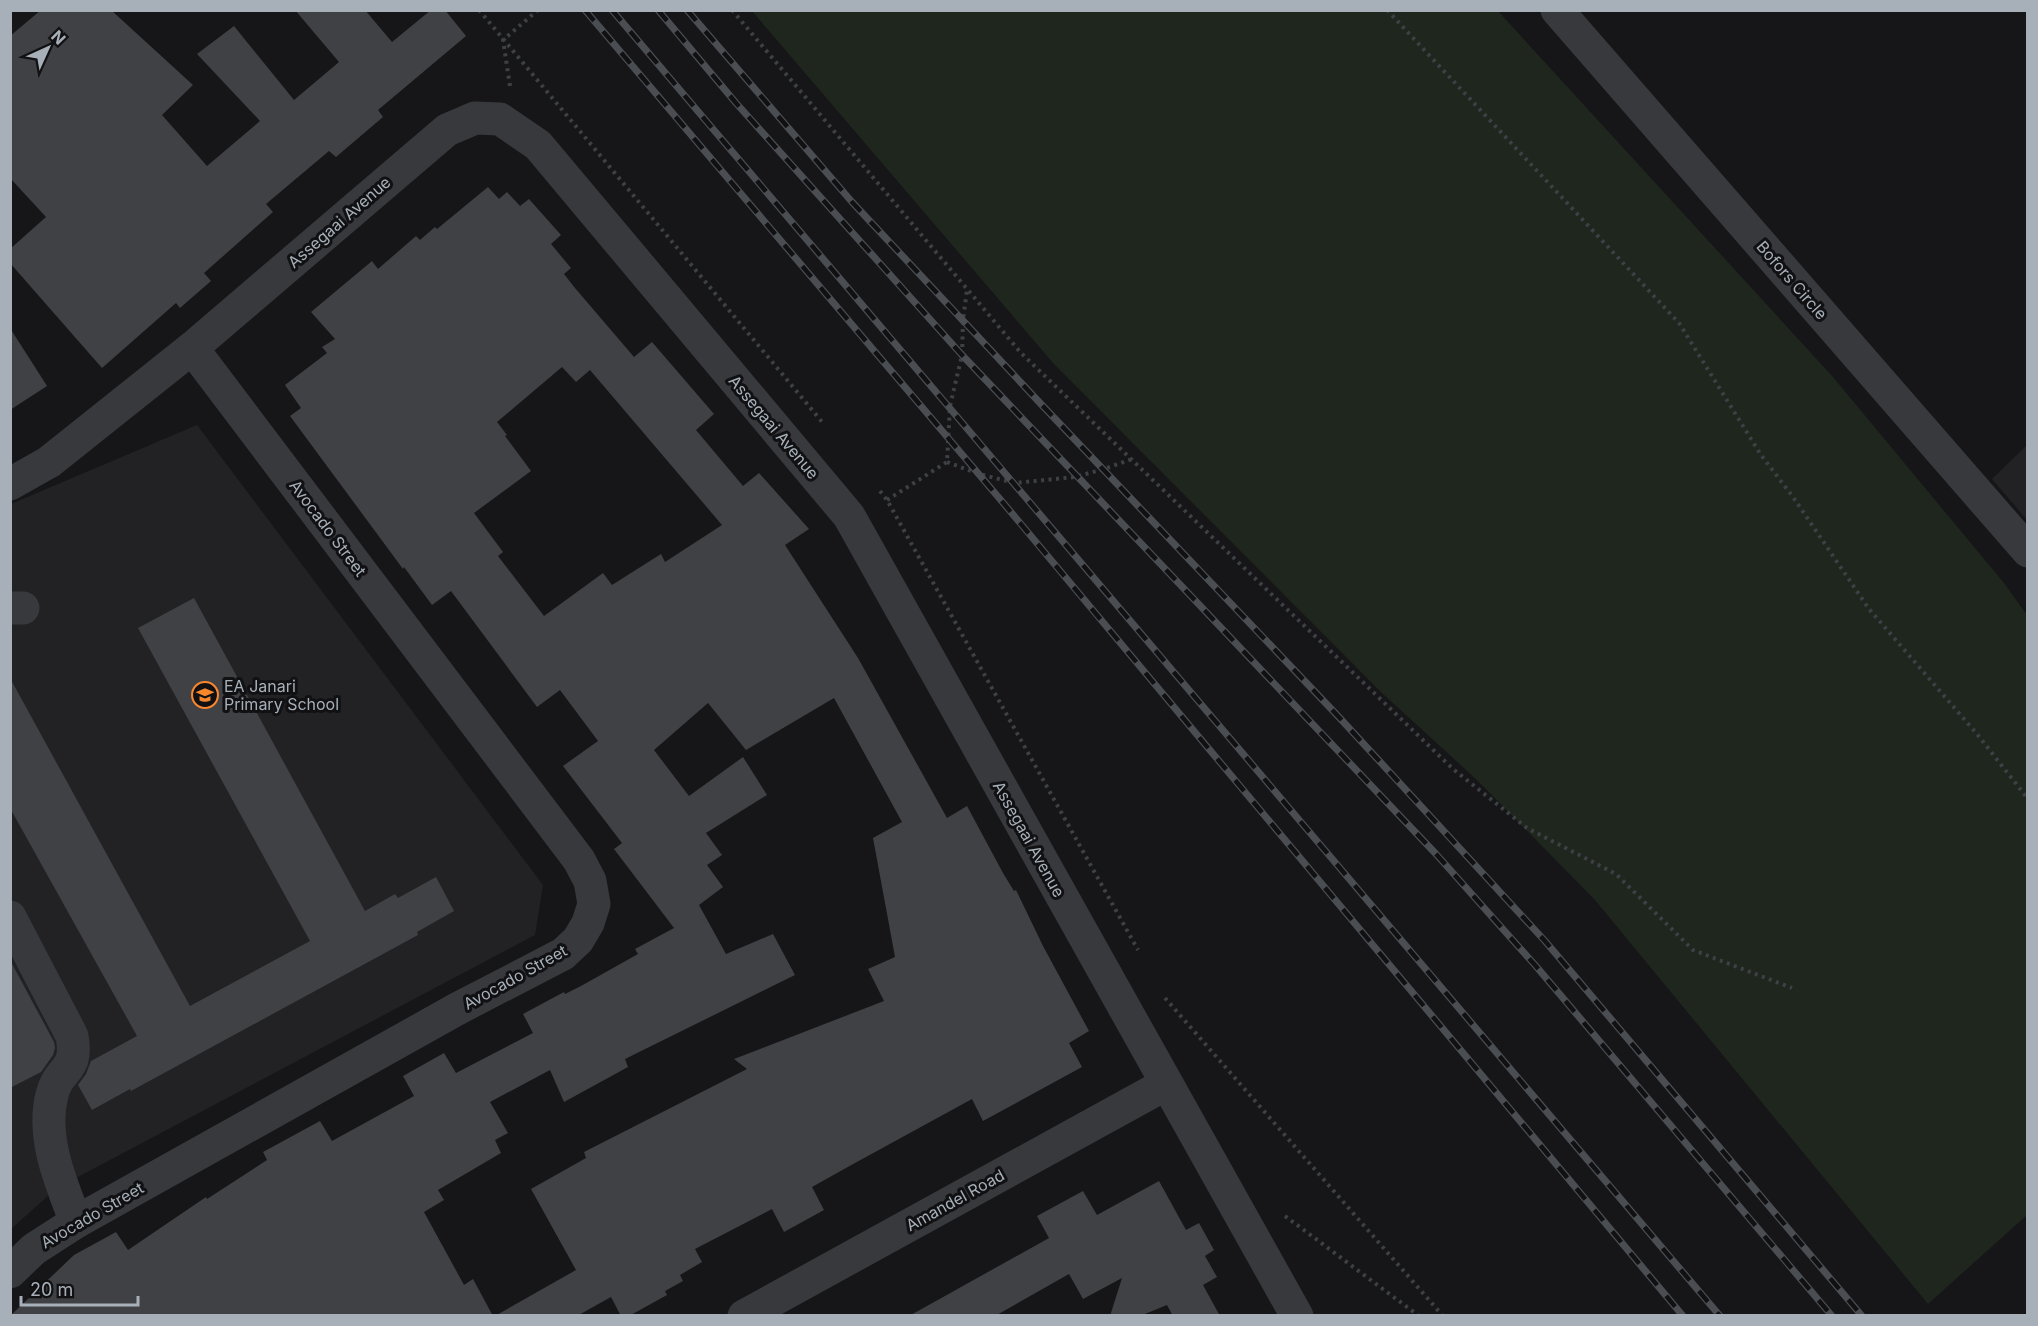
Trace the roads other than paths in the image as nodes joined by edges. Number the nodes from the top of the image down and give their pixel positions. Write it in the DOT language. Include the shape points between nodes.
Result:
graph roads {
  1 [pos="1557,10"];
  2 [pos="192,348"];
  3 [pos="10,484"];
  4 [pos="2028,550"];
  5 [pos="10,917"];
  6 [pos="1166,1084"];
  7 [pos="76,1222"];
  8 [pos="10,1272"];
  9 [pos="744,1316"];
  10 [pos="1297,1316"];
  1 -- 4 [label="street, Bofors Circle"];
  2 -- 3 [label="street, Assegaai Avenue" via="49,462"];
  2 -- 6 [label="street, Assegaai Avenue" via="447,130 475,118 500,119 538,145 849,516"];
  2 -- 7 [label="street, Avocado Street" via="579,860 590,881 594,904 578,940 563,954"];
  5 -- 7 [label="street" via="72,1036 73,1061 52,1091 48,1110 56,1166"];
  6 -- 9 [label="street, Amandel Road"];
  6 -- 10 [label="street, Assegaai Avenue"];
  7 -- 8 [label="street, Avocado Street" via="34,1249"];
}
